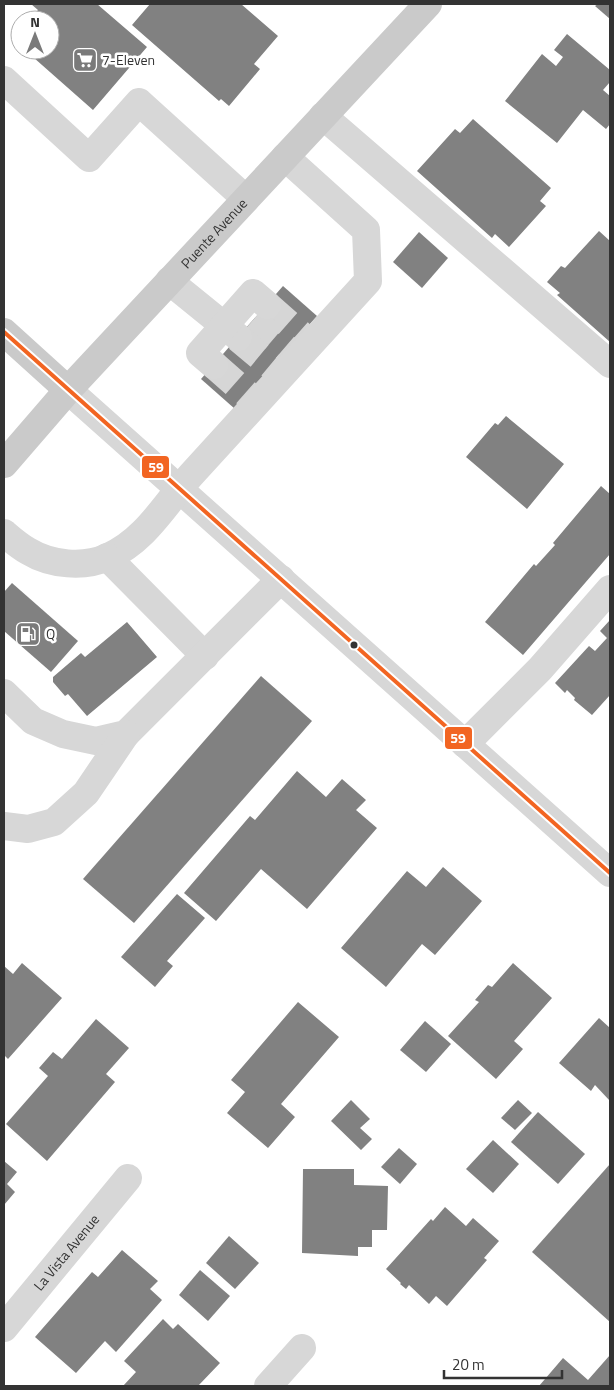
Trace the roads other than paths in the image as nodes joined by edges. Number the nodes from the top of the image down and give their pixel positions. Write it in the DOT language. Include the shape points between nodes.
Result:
graph roads {
  1 [pos="428,4"];
  2 [pos="4,80"];
  3 [pos="323,116"];
  4 [pos="285,157"];
  5 [pos="246,199"];
  6 [pos="170,281"];
  7 [pos="4,332"];
  8 [pos="234,332"];
  9 [pos="610,364"];
  10 [pos="68,390"];
  11 [pos="4,464"];
  12 [pos="179,488"];
  13 [pos="4,532"];
  14 [pos="107,557"];
  15 [pos="281,579"];
  16 [pos="610,589"];
  17 [pos="205,656"];
  18 [pos="4,693"];
  19 [pos="126,734"];
  20 [pos="465,744"];
  21 [pos="4,826"];
  22 [pos="610,873"];
  23 [pos="128,1178"];
  24 [pos="4,1328"];
  25 [pos="302,1348"];
  26 [pos="268,1386"];
  1 -- 3 [label="main road, Puente Avenue"];
  2 -- 5 [label="street" via="90,158 139,102"];
  3 -- 4 [label="main road, Puente Avenue"];
  3 -- 9 [label="street"];
  4 -- 5 [label="main road, Puente Avenue"];
  4 -- 12 [label="street" via="366,230 368,281 279,370"];
  5 -- 6 [label="main road, Puente Avenue"];
  6 -- 8 [label="street"];
  6 -- 10 [label="main road, Puente Avenue"];
  7 -- 10 [label="main road"];
  10 -- 11 [label="main road, Puente Avenue"];
  10 -- 12 [label="street"];
  12 -- 14 [label="street" via="148,529 131,544"];
  12 -- 15 [label="street"];
  13 -- 14 [label="street" via="28,552 53,562 85,563"];
  14 -- 17 [label="street"];
  15 -- 17 [label="street"];
  15 -- 20 [label="street"];
  16 -- 20 [label="street" via="540,669"];
  17 -- 19 [label="street"];
  18 -- 19 [label="street" via="33,721 64,734 96,741"];
  19 -- 21 [label="street" via="86,793 54,822 28,830"];
  20 -- 22 [label="street"];
  23 -- 24 [label="street, La Vista Avenue"];
  25 -- 26 [label="street"];
}
